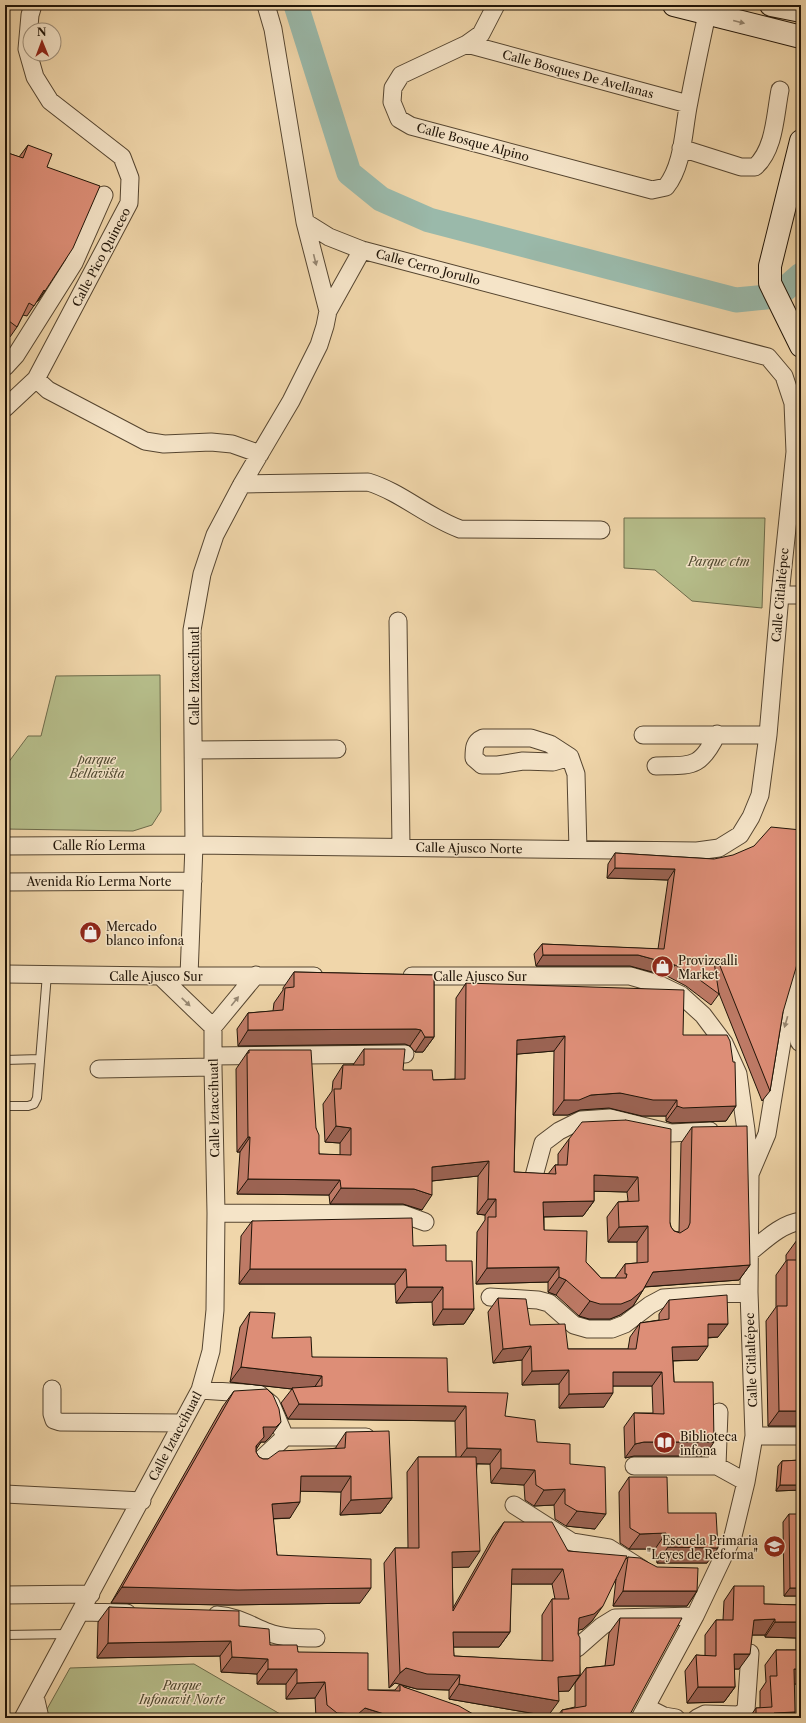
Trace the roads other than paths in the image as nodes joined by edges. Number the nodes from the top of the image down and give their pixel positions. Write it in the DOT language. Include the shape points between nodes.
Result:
graph roads {
  1 [pos="33,5"];
  2 [pos="266,5"];
  3 [pos="496,5"];
  4 [pos="674,5"];
  5 [pos="772,5"];
  6 [pos="708,10"];
  7 [pos="801,11"];
  8 [pos="801,37"];
  9 [pos="467,44"];
  10 [pos="780,90"];
  11 [pos="688,104"];
  12 [pos="801,141"];
  13 [pos="681,148"];
  14 [pos="104,195"];
  15 [pos="305,222"];
  16 [pos="362,250"];
  17 [pos="328,311"];
  18 [pos="801,346"];
  19 [pos="768,357"];
  20 [pos="5,367"];
  21 [pos="36,379"];
  22 [pos="5,408"];
  23 [pos="260,454"];
  24 [pos="242,484"];
  25 [pos="601,530"];
  26 [pos="780,595"];
  27 [pos="801,595"];
  28 [pos="398,621"];
  29 [pos="717,734"];
  30 [pos="643,735"];
  31 [pos="768,735"];
  32 [pos="337,749"];
  33 [pos="194,750"];
  34 [pos="570,757"];
  35 [pos="656,766"];
  36 [pos="740,835"];
  37 [pos="194,845"];
  38 [pos="5,846"];
  39 [pos="401,847"];
  40 [pos="578,850"];
  41 [pos="193,881"];
  42 [pos="5,882"];
  43 [pos="5,974"];
  44 [pos="47,974"];
  45 [pos="160,976"];
  46 [pos="189,976"];
  47 [pos="256,976"];
  48 [pos="327,976"];
  49 [pos="399,976"];
  50 [pos="800,980"];
  51 [pos="213,1028"];
  52 [pos="801,1041"];
  53 [pos="405,1054"];
  54 [pos="40,1059"];
  55 [pos="5,1060"];
  56 [pos="213,1061"];
  57 [pos="99,1069"];
  58 [pos="5,1106"];
  59 [pos="733,1130"];
  60 [pos="750,1174"];
  61 [pos="534,1176"];
  62 [pos="216,1213"];
  63 [pos="801,1221"];
  64 [pos="425,1222"];
  65 [pos="750,1224"];
  66 [pos="773,1234"];
  67 [pos="750,1252"];
  68 [pos="749,1292"];
  69 [pos="490,1297"];
  70 [pos="52,1389"];
  71 [pos="200,1390"];
  72 [pos="719,1412"];
  73 [pos="182,1423"];
  74 [pos="754,1436"];
  75 [pos="801,1436"];
  76 [pos="285,1437"];
  77 [pos="376,1437"];
  78 [pos="255,1465"];
  79 [pos="634,1466"];
  80 [pos="717,1466"];
  81 [pos="746,1482"];
  82 [pos="5,1494"];
  83 [pos="142,1501"];
  84 [pos="514,1505"];
  85 [pos="715,1572"];
  86 [pos="660,1573"];
  87 [pos="695,1573"];
  88 [pos="91,1594"];
  89 [pos="5,1595"];
  90 [pos="81,1612"];
  91 [pos="143,1614"];
  92 [pos="205,1615"];
  93 [pos="695,1616"];
  94 [pos="69,1634"];
  95 [pos="5,1635"];
  96 [pos="316,1638"];
  97 [pos="577,1648"];
  98 [pos="750,1653"];
  99 [pos="35,1696"];
  100 [pos="643,1713"];
  101 [pos="23,1718"];
  102 [pos="40,1718"];
  103 [pos="676,1718"];
  104 [pos="697,1718"];
  1 -- 21 [label="street, Calle Pico Quinceo" via="27,49 35,77 50,101 122,157 130,178 129,203"];
  2 -- 15 [label="street" via="273,29"];
  3 -- 9 [label="street, Calle Bosque Alpino" via="481,34"];
  4 -- 6 [label="main road"];
  5 -- 7 [label="main road"];
  6 -- 8 [label="main road, one-way"];
  6 -- 11 [label="street"];
  9 -- 11 [label="street, Calle Bosques De Avellanas"];
  9 -- 13 [label="street, Calle Bosque Alpino" via="401,75 393,88 392,102 399,118 411,126 652,190 666,187 674,176"];
  10 -- 13 [label="street" via="771,138 762,161 755,167 741,167"];
  11 -- 13 [label="street"];
  12 -- 18 [label="main road" via="770,266 770,283"];
  14 -- 20 [label="street" via="74,263 16,355"];
  15 -- 16 [label="street, Calle Cerro Jorullo" via="329,237"];
  15 -- 17 [label="street, Calle Iztaccíhuatl, one-way"];
  16 -- 17 [label="street, Calle Iztaccíhuatl"];
  16 -- 19 [label="street, Calle Cerro Jorullo"];
  17 -- 23 [label="street, Calle Iztaccíhuatl" via="319,345 291,401"];
  19 -- 26 [label="street, Calle Citlaltépec" via="784,376 793,403 795,452"];
  21 -- 22 [label="street, Calle Pico Quinceo"];
  21 -- 23 [label="street" via="48,390 145,440 164,444 232,444"];
  23 -- 24 [label="street, Calle Iztaccíhuatl"];
  24 -- 25 [label="street" via="368,482 460,529"];
  24 -- 33 [label="street, Calle Iztaccíhuatl" via="216,535 202,574 192,630"];
  26 -- 27 [label="street"];
  26 -- 31 [label="street, Calle Citlaltépec"];
  28 -- 39 [label="street"];
  29 -- 30 [label="street"];
  29 -- 31 [label="street"];
  29 -- 35 [label="street" via="709,751 699,762"];
  31 -- 36 [label="street, Calle Citlaltépec" via="760,795 752,817"];
  32 -- 33 [label="street"];
  33 -- 37 [label="street, Calle Iztaccíhuatl"];
  34 -- 34 [label="street" via="550,744 531,738 483,738 474,745 474,758 482,765 523,761 553,762"];
  34 -- 40 [label="street" via="576,774"];
  36 -- 40 [label="street, Calle Ajusco Norte" via="719,848 698,851"];
  37 -- 38 [label="street, Calle Río Lerma"];
  37 -- 39 [label="street, Calle Ajusco Norte"];
  37 -- 41 [label="street, Calle Iztaccíhuatl"];
  39 -- 40 [label="street, Calle Ajusco Norte"];
  41 -- 42 [label="street, Avenida Río Lerma Norte"];
  41 -- 46 [label="street, Calle Iztaccíhuatl"];
  43 -- 44 [label="street, Calle Ajusco Sur"];
  44 -- 45 [label="street, Calle Ajusco Sur"];
  44 -- 54 [label="lane"];
  45 -- 46 [label="street, Calle Ajusco Sur"];
  45 -- 51 [label="street, one-way"];
  46 -- 47 [label="street, Calle Ajusco Sur"];
  47 -- 48 [label="street, Calle Ajusco Sur"];
  51 -- 47 [label="street, one-way"];
  49 -- 59 [label="street, Calle Ajusco Sur" via="630,976 658,984 681,995 703,1015 724,1042 738,1074"];
  50 -- 52 [label="street"];
  50 -- 60 [label="street, Calle Citlaltépec, one-way" via="785,1024 768,1134"];
  51 -- 56 [label="street, Calle Iztaccíhuatl"];
  53 -- 56 [label="street" via="311,1062"];
  54 -- 55 [label="lane"];
  54 -- 58 [label="lane" via="37,1098 34,1104"];
  56 -- 57 [label="street"];
  56 -- 62 [label="street, Calle Iztaccíhuatl"];
  59 -- 60 [label="street, Calle Ajusco Sur"];
  59 -- 61 [label="street" via="671,1141 610,1118 581,1120 542,1143"];
  60 -- 65 [label="street, Calle Citlaltépec"];
  62 -- 64 [label="street" via="403,1214"];
  62 -- 71 [label="street, Calle Iztaccíhuatl" via="215,1310 211,1351"];
  63 -- 66 [label="street" via="792,1222"];
  65 -- 66 [label="street"];
  65 -- 67 [label="street, Calle Citlaltépec"];
  66 -- 67 [label="street"];
  67 -- 68 [label="street, Calle Citlaltépec"];
  68 -- 69 [label="street" via="663,1298 625,1324 612,1329 588,1329 574,1325 549,1304 538,1300"];
  68 -- 74 [label="street, Calle Citlaltépec"];
  70 -- 73 [label="street" via="52,1414 54,1420 60,1422"];
  71 -- 73 [label="street, Calle Iztaccíhuatl"];
  71 -- 76 [label="street" via="259,1394 271,1404"];
  72 -- 80 [label="street"];
  73 -- 83 [label="street, Calle Iztaccíhuatl"];
  74 -- 75 [label="street"];
  74 -- 81 [label="street, Calle Citlaltépec"];
  76 -- 77 [label="street"];
  76 -- 78 [label="street"];
  79 -- 80 [label="street"];
  80 -- 81 [label="street"];
  81 -- 85 [label="street, Calle Citlaltépec" via="733,1536"];
  82 -- 83 [label="street"];
  83 -- 88 [label="street, Calle Iztaccíhuatl"];
  84 -- 86 [label="street" via="572,1542 610,1548 647,1572"];
  85 -- 87 [label="street"];
  85 -- 93 [label="street, Calle Citlaltépec"];
  88 -- 89 [label="street"];
  88 -- 90 [label="street, Calle Iztaccíhuatl"];
  90 -- 91 [label="street"];
  90 -- 94 [label="street, Calle Iztaccíhuatl"];
  92 -- 96 [label="street" via="238,1618 267,1632 287,1637"];
  93 -- 97 [label="street" via="615,1618"];
  93 -- 100 [label="street, Calle Citlaltépec"];
  94 -- 95 [label="lane"];
  94 -- 99 [label="street, Calle Iztaccíhuatl"];
  98 -- 104 [label="street" via="746,1710 739,1715 705,1714"];
  99 -- 101 [label="street, Calle Iztaccíhuatl"];
  99 -- 102 [label="street"];
  100 -- 103 [label="street"];
}
